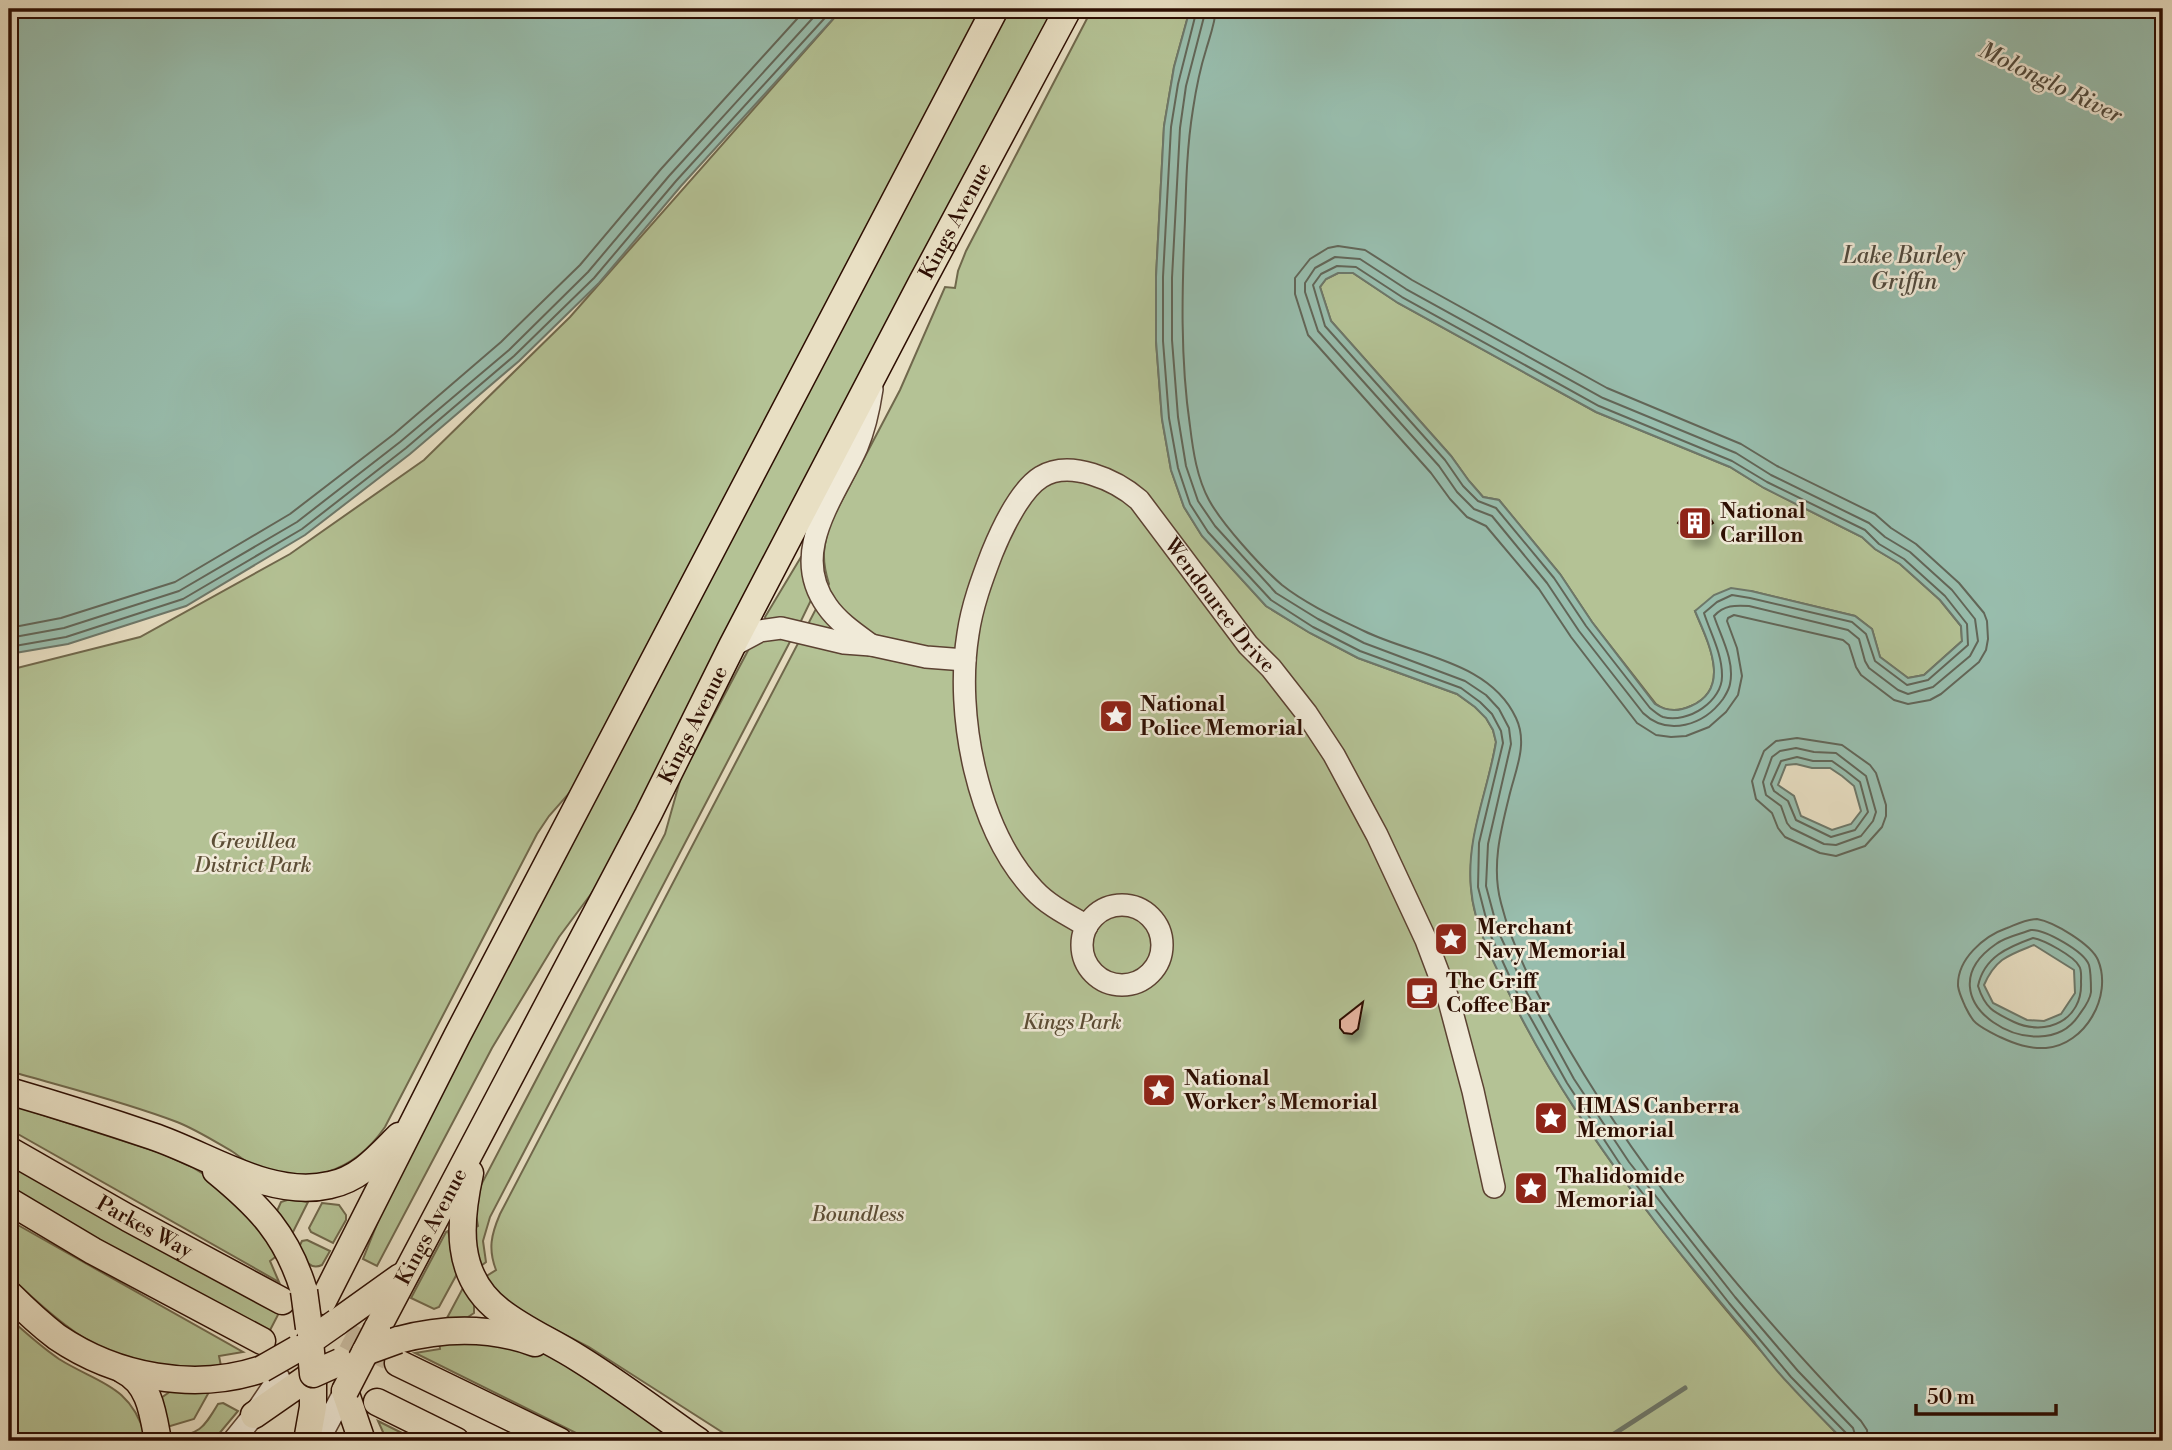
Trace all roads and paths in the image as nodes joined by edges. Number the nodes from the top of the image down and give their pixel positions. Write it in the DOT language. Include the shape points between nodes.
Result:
graph roads {
  1 [pos="995,9"];
  2 [pos="1068,9"];
  3 [pos="875,372"];
  4 [pos="871,645"];
  5 [pos="732,646"];
  6 [pos="965,660"];
  7 [pos="1087,926"];
  8 [pos="9,1090"];
  9 [pos="418,1117"];
  10 [pos="476,1144"];
  11 [pos="9,1150"];
  12 [pos="190,1150"];
  13 [pos="1494,1187"];
  14 [pos="9,1201"];
  15 [pos="407,1271"];
  16 [pos="9,1294"];
  17 [pos="322,1306"];
  18 [pos="305,1340"];
  19 [pos="262,1341"];
  20 [pos="385,1346"];
  21 [pos="577,1357"];
  22 [pos="340,1362"];
  23 [pos="123,1370"];
  24 [pos="317,1396"];
  25 [pos="377,1402"];
  26 [pos="254,1415"];
  27 [pos="159,1441"];
  28 [pos="233,1441"];
  29 [pos="307,1441"];
  30 [pos="318,1441"];
  31 [pos="456,1441"];
  32 [pos="559,1441"];
  33 [pos="698,1441"];
  1 -- 9 [label="main road"];
  2 -- 3 [label="main road, Kings Avenue"];
  3 -- 4 [label="street" via="862,436 817,528 811,558 826,605"];
  3 -- 5 [label="main road, Kings Avenue"];
  4 -- 5 [label="street" via="777,628 760,631"];
  4 -- 6 [label="street"];
  5 -- 10 [label="main road, Kings Avenue"];
  6 -- 7 [label="street, Wendouree Drive" via="970,747 992,821 1031,886"];
  6 -- 13 [label="street, Wendouree Drive" via="971,615 986,568 1009,519 1037,480 1059,471 1084,473 1139,500 1248,645 1307,713 1373,828 1426,940 1448,1001"];
  8 -- 12 [label="main road"];
  9 -- 12 [label="main road" via="369,1166 325,1186 298,1189 274,1185"];
  9 -- 17 [label="main road"];
  10 -- 15 [label="main road, Kings Avenue"];
  10 -- 21 [label="main road" via="461,1225 472,1276 497,1310"];
  11 -- 17 [label="main road, Parkes Way" via="128,1218"];
  12 -- 17 [label="main road" via="258,1207"];
  14 -- 19 [label="main road"];
  15 -- 17 [label="main road"];
  15 -- 20 [label="main road, Kings Avenue"];
  16 -- 23 [label="main road" via="56,1336"];
  17 -- 18 [label="main road, bridge"];
  17 -- 18 [label="main road, bridge"];
  17 -- 22 [label="main road"];
  18 -- 24 [label="main road, bridge"];
  18 -- 24 [label="main road, bridge"];
  20 -- 21 [label="main road" via="443,1332 485,1332 529,1340"];
  20 -- 22 [label="main road, bridge"];
  20 -- 24 [label="main road, Kings Avenue, bridge"];
  20 -- 32 [label="main road"];
  21 -- 33 [label="main road"];
  22 -- 24 [label="main road"];
  23 -- 24 [label="main road" via="190,1380 234,1376"];
  23 -- 27 [label="main road" via="148,1396"];
  24 -- 26 [label="main road"];
  24 -- 29 [label="main road"];
  24 -- 30 [label="street, Kings Avenue"];
  25 -- 31 [label="main road"];
  26 -- 28 [label="street"];
}
